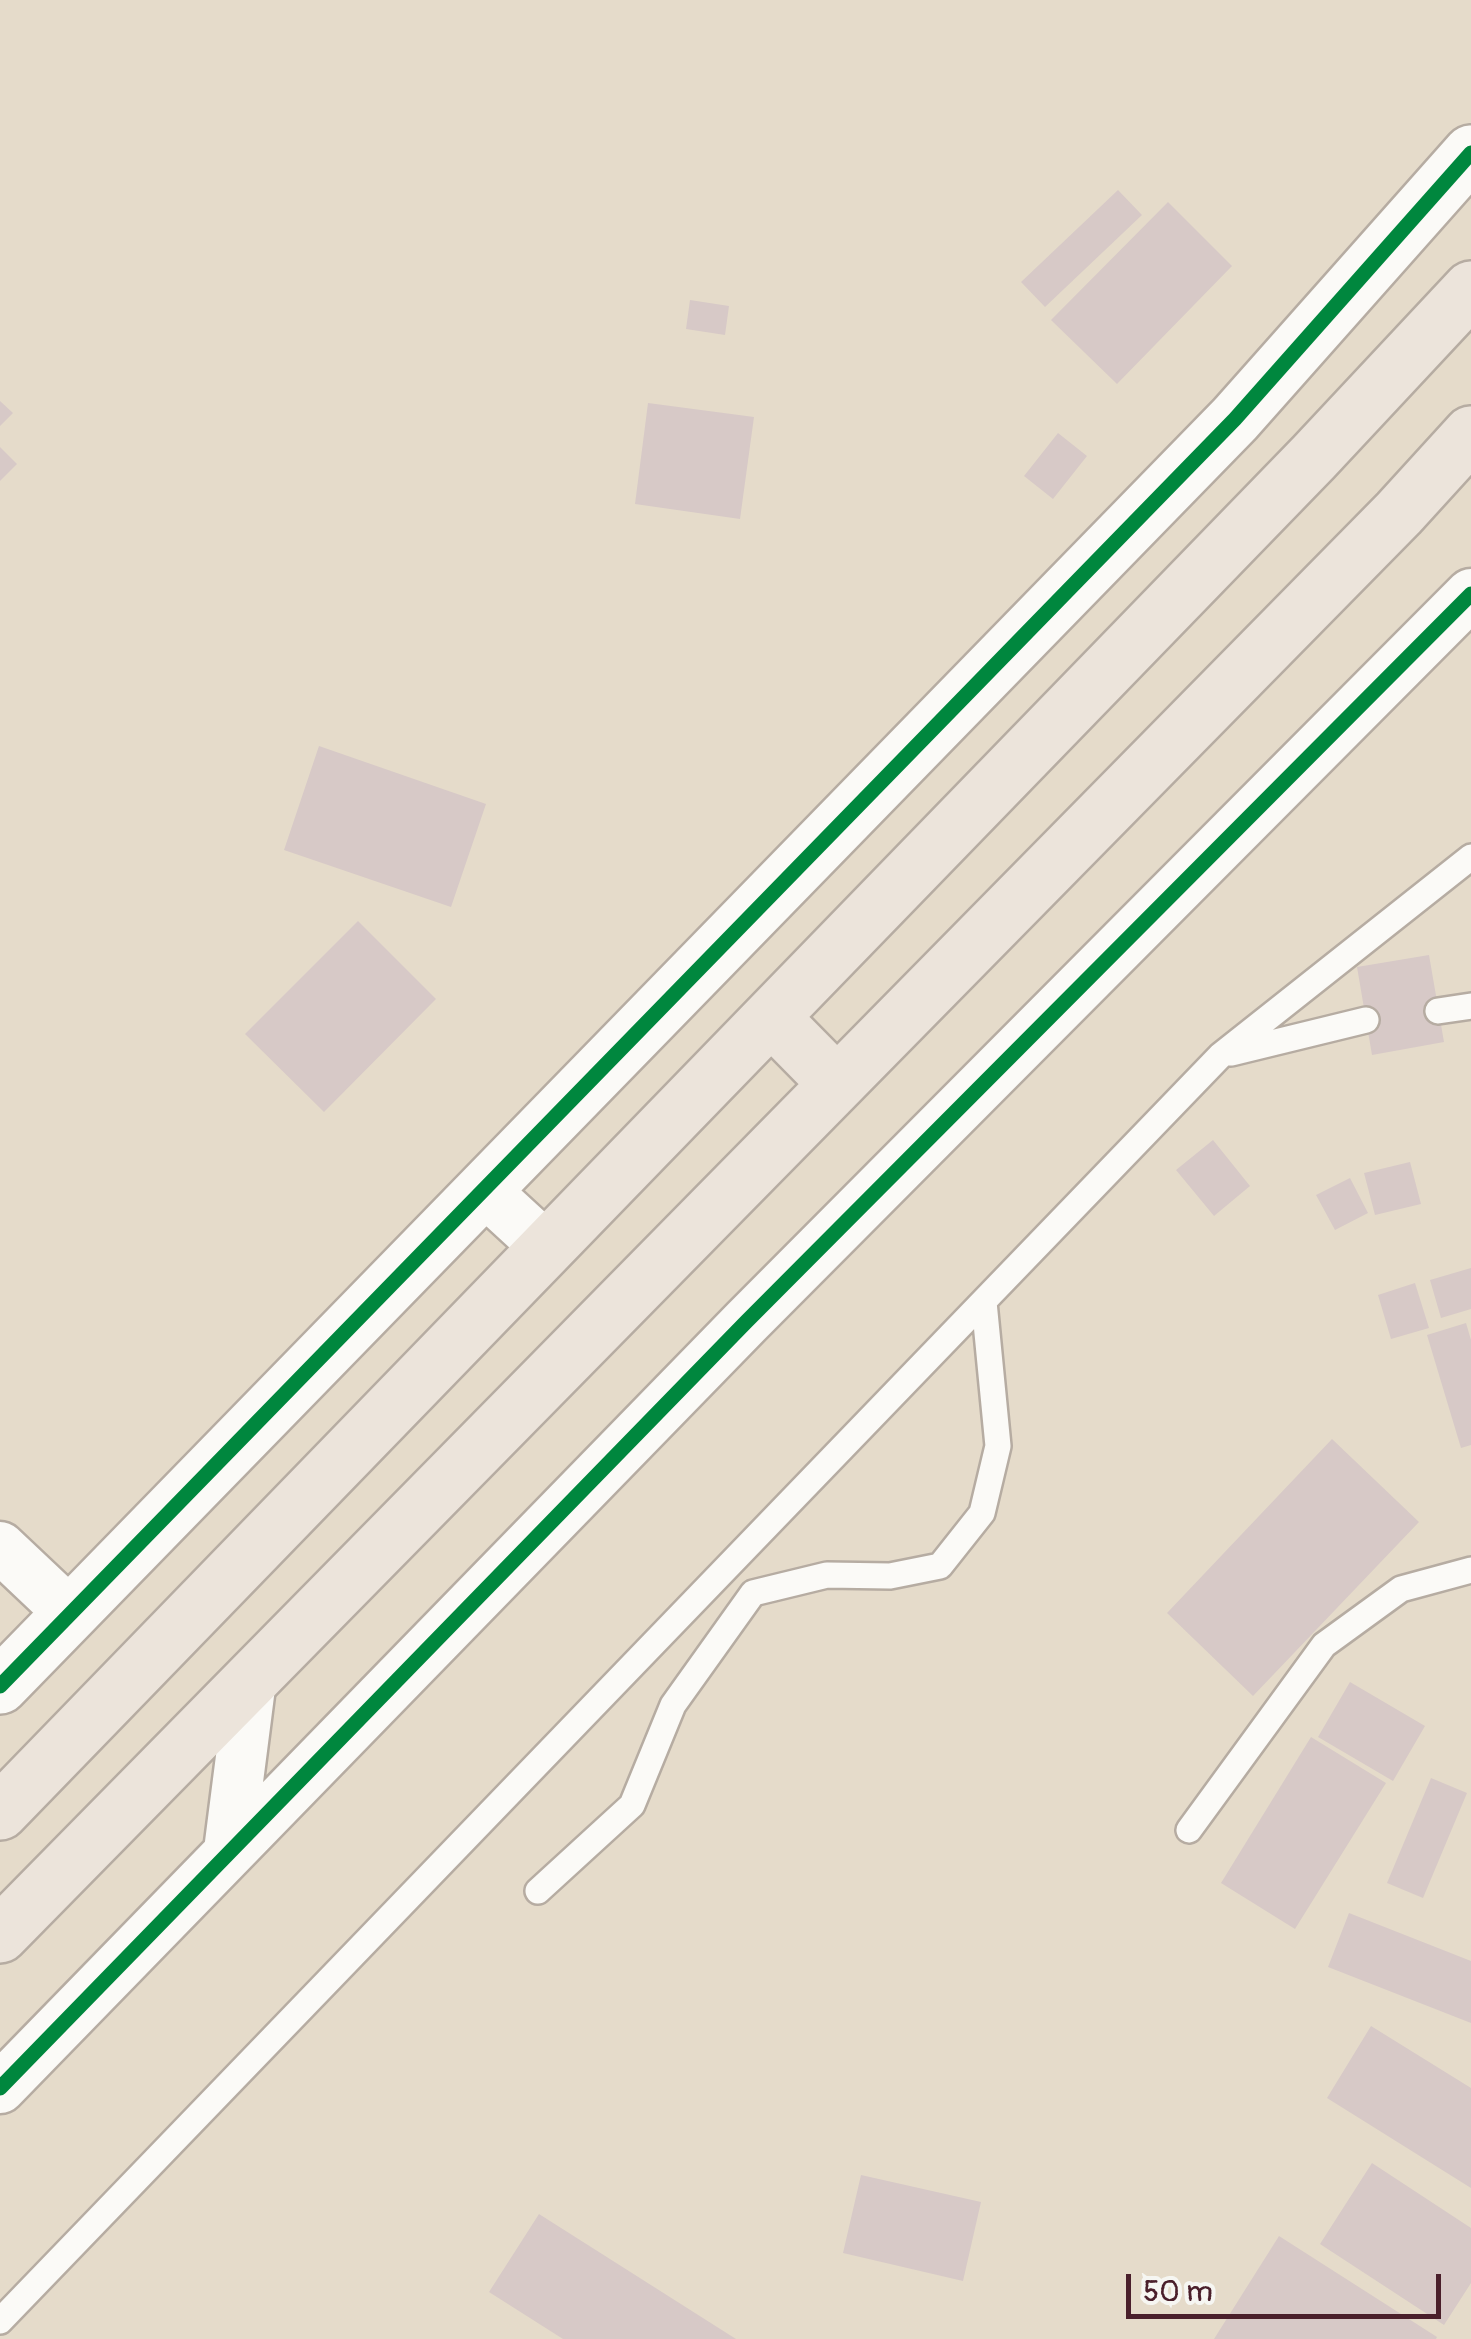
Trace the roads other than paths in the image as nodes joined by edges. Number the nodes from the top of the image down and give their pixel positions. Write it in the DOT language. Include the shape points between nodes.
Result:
graph roads {
  1 [pos="1471,153"];
  2 [pos="1471,289"];
  3 [pos="1471,434"];
  4 [pos="1471,594"];
  5 [pos="1471,856"];
  6 [pos="1471,1006"];
  7 [pos="1438,1010"];
  8 [pos="771,1017"];
  9 [pos="1366,1020"];
  10 [pos="1222,1055"];
  11 [pos="837,1084"];
  12 [pos="484,1190"];
  13 [pos="547,1248"];
  14 [pos="984,1302"];
  15 [pos="0,1547"];
  16 [pos="1471,1570"];
  17 [pos="71,1614"];
  18 [pos="251,1679"];
  19 [pos="0,1686"];
  20 [pos="0,1812"];
  21 [pos="1189,1830"];
  22 [pos="229,1851"];
  23 [pos="538,1891"];
  24 [pos="0,1935"];
  25 [pos="0,2088"];
  26 [pos="0,2321"];
  1 -- 12 [label="street" via="1235,418"];
  2 -- 8 [label="main road"];
  3 -- 11 [label="main road"];
  4 -- 22 [label="street"];
  5 -- 10 [label="lane"];
  6 -- 7 [label="lane"];
  8 -- 11 [label="main road"];
  8 -- 13 [label="main road"];
  9 -- 10 [label="lane"];
  10 -- 14 [label="lane"];
  11 -- 18 [label="main road"];
  12 -- 13 [label="street"];
  12 -- 17 [label="street"];
  13 -- 20 [label="main road"];
  14 -- 23 [label="lane" via="998,1446 982,1512 940,1566 890,1576 826,1575 753,1594 672,1706 632,1805"];
  14 -- 26 [label="lane"];
  15 -- 17 [label="street"];
  16 -- 21 [label="lane" via="1402,1589 1324,1645"];
  17 -- 19 [label="street"];
  18 -- 22 [label="street"];
  18 -- 24 [label="main road"];
  22 -- 25 [label="street"];
}
